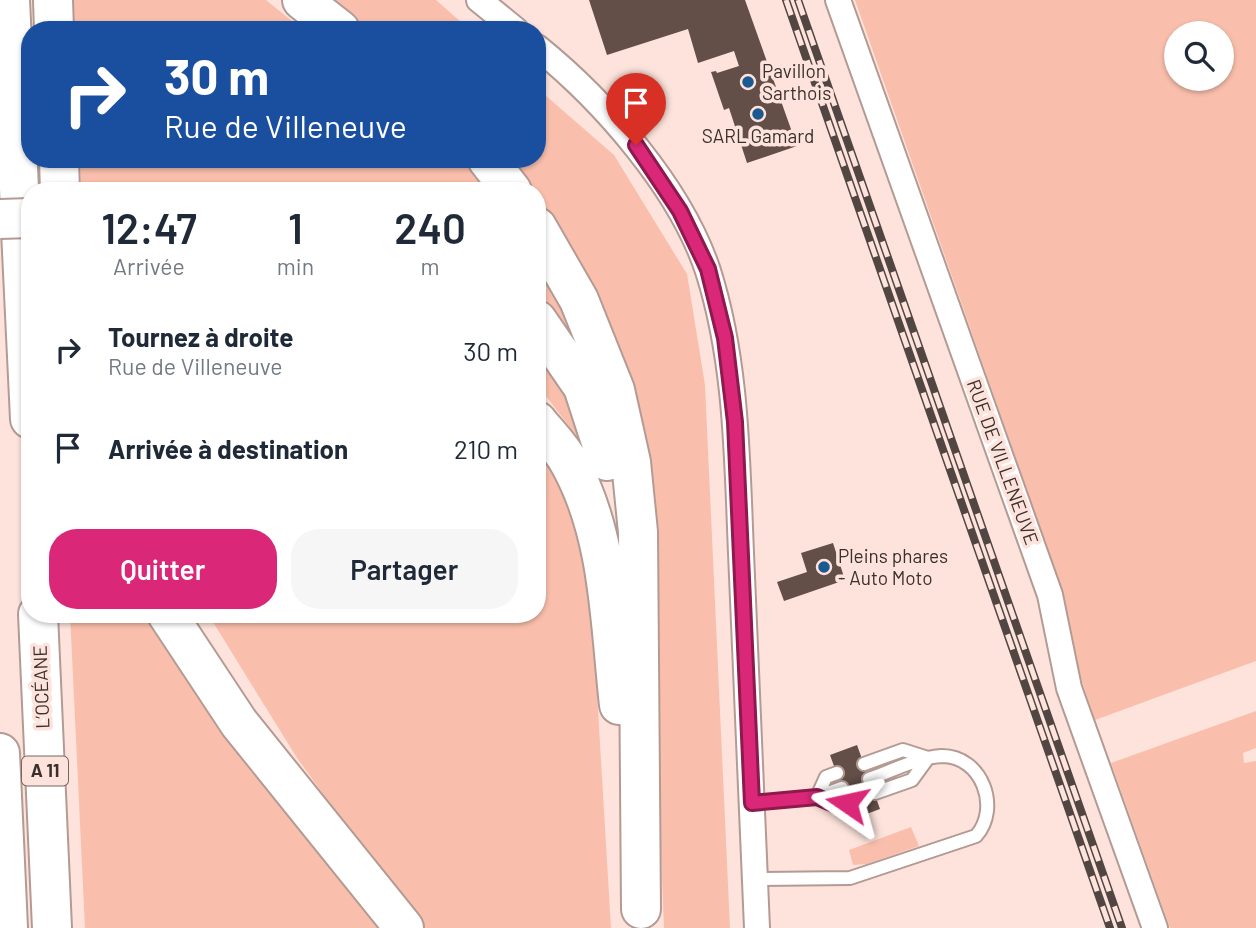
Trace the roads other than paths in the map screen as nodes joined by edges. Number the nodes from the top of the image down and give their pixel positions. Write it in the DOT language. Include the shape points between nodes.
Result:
graph roads {
  1 [pos="10,0"];
  2 [pos="53,0"];
  3 [pos="302,0"];
  4 [pos="479,0"];
  5 [pos="838,0"];
  6 [pos="54,21"];
  7 [pos="329,21"];
  8 [pos="505,21"];
  9 [pos="546,54"];
  10 [pos="494,168"];
  11 [pos="505,182"];
  12 [pos="21,218"];
  13 [pos="0,219"];
  14 [pos="21,230"];
  15 [pos="546,243"];
  16 [pos="546,333"];
  17 [pos="546,432"];
  18 [pos="38,623"];
  19 [pos="173,623"];
  20 [pos="195,623"];
  21 [pos="0,753"];
  22 [pos="266,755"];
  23 [pos="928,758"];
  24 [pos="864,764"];
  25 [pos="837,773"];
  26 [pos="869,779"];
  27 [pos="842,788"];
  28 [pos="875,793"];
  29 [pos="817,797"];
  30 [pos="752,803"];
  31 [pos="847,803"];
  32 [pos="754,879"];
  33 [pos="641,919"];
  34 [pos="8,928"];
  35 [pos="51,928"];
  36 [pos="404,928"];
  37 [pos="757,928"];
  38 [pos="1155,928"];
  1 -- 14 [label="highway"];
  2 -- 6 [label="highway"];
  3 -- 7 [label="highway"];
  4 -- 8 [label="street"];
  5 -- 38 [label="street, RUE DE VILLENEUVE" via="1050,595 1069,688"];
  9 -- 30 [label="street" via="636,145 680,211 708,269 725,338 735,422"];
  10 -- 11 [label="highway"];
  12 -- 13 [label="highway, bridge"];
  15 -- 33 [label="highway" via="579,300 615,390 631,462 639,532"];
  16 -- 33 [label="highway" via="583,387 615,495"];
  17 -- 33 [label="highway" via="570,463 596,524 609,605"];
  18 -- 35 [label="highway, L’OCÉANE / A 11"];
  19 -- 22 [label="highway" via="208,681"];
  20 -- 22 [label="highway" via="264,738"];
  21 -- 34 [label="highway, A 11"];
  22 -- 36 [label="highway"];
  23 -- 24 [label="lane" via="903,750"];
  23 -- 26 [label="lane"];
  23 -- 28 [label="lane" via="912,780"];
  23 -- 32 [label="lane" via="964,761 986,789 988,815 976,836 849,878"];
  25 -- 29 [label="lane" via="826,777"];
  27 -- 29 [label="lane"];
  29 -- 30 [label="lane"];
  29 -- 31 [label="lane" via="838,806"];
  30 -- 32 [label="street"];
  32 -- 37 [label="street"];
}
